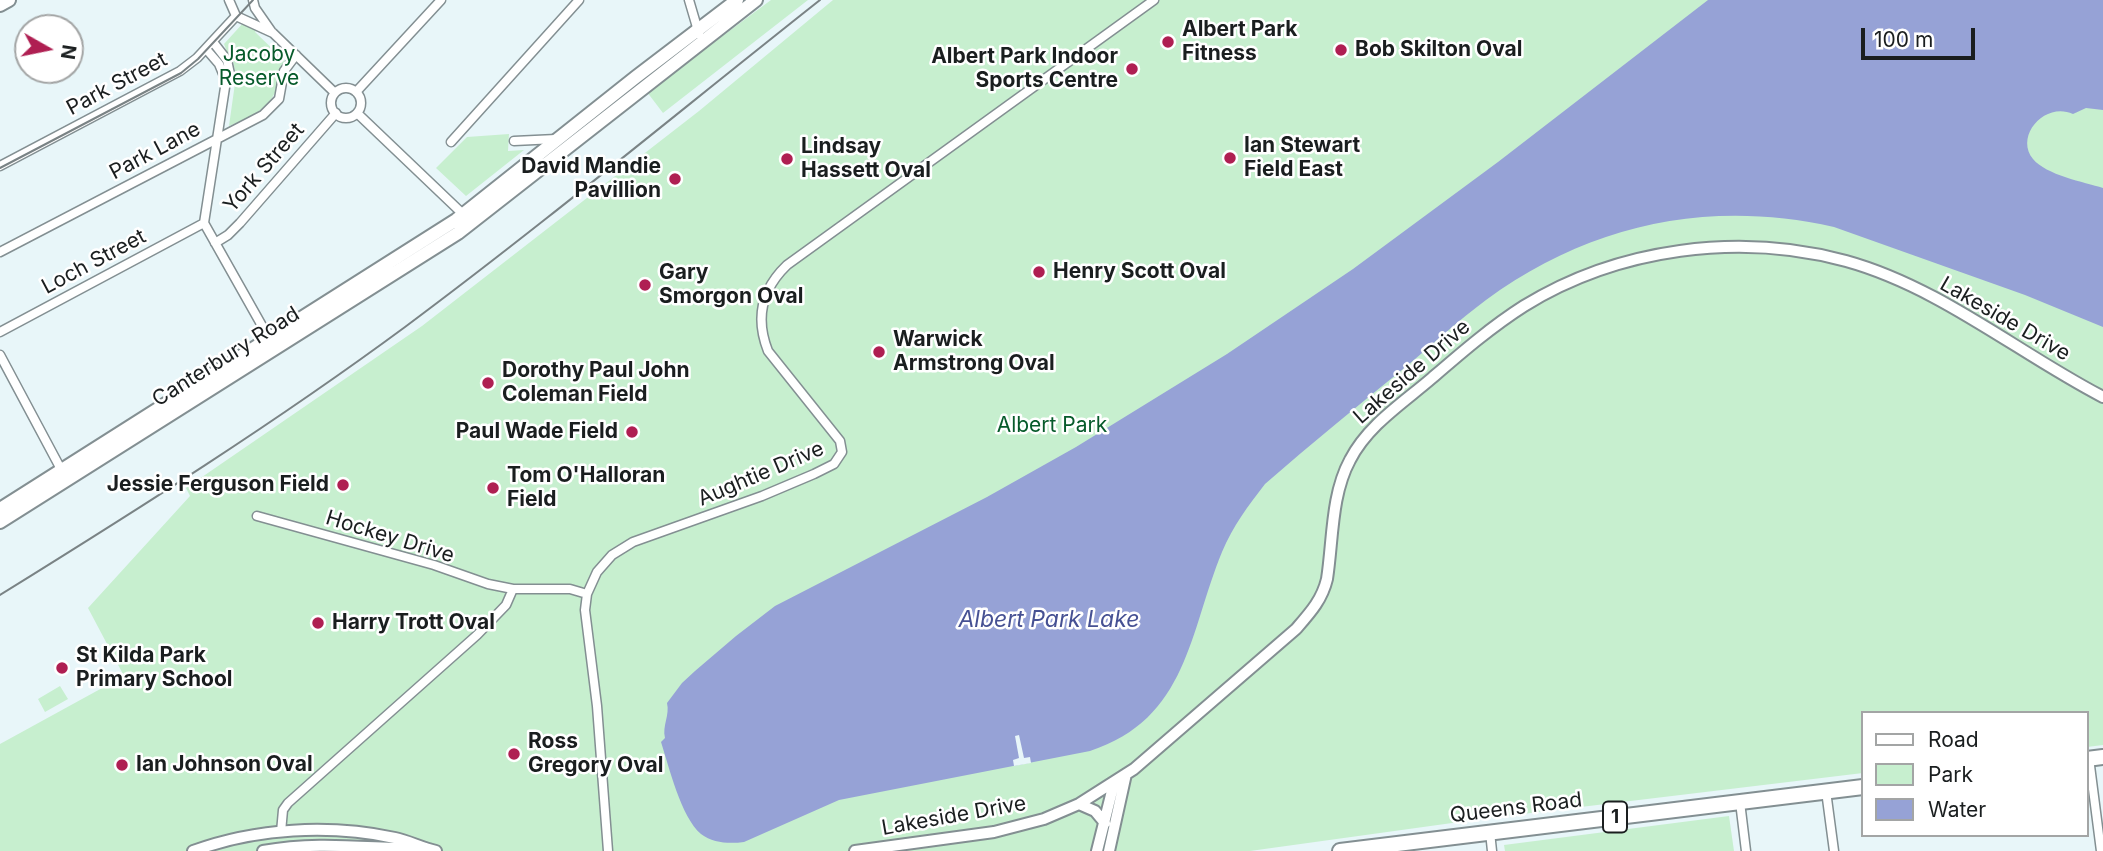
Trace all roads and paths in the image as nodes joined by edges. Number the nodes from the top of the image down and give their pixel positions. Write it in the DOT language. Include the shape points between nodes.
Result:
graph roads {
  1 [pos="9,0"];
  2 [pos="441,0"];
  3 [pos="579,0"];
  4 [pos="689,0"];
  5 [pos="737,0"];
  6 [pos="756,0"];
  7 [pos="1154,0"];
  8 [pos="232,2"];
  9 [pos="254,4"];
  10 [pos="0,5"];
  11 [pos="236,16"];
  12 [pos="246,19"];
  13 [pos="273,33"];
  14 [pos="699,36"];
  15 [pos="213,42"];
  16 [pos="206,49"];
  17 [pos="296,55"];
  18 [pos="226,81"];
  19 [pos="356,92"];
  20 [pos="335,93"];
  21 [pos="336,113"];
  22 [pos="357,113"];
  23 [pos="218,137"];
  24 [pos="558,139"];
  25 [pos="514,141"];
  26 [pos="451,142"];
  27 [pos="0,166"];
  28 [pos="468,218"];
  29 [pos="204,223"];
  30 [pos="215,243"];
  31 [pos="0,251"];
  32 [pos="0,332"];
  33 [pos="272,344"];
  34 [pos="0,355"];
  35 [pos="2103,397"];
  36 [pos="64,476"];
  37 [pos="0,509"];
  38 [pos="257,516"];
  39 [pos="0,522"];
  40 [pos="513,589"];
  41 [pos="587,594"];
  42 [pos="2093,758"];
  43 [pos="1126,774"];
  44 [pos="1114,783"];
  45 [pos="1862,787"];
  46 [pos="1826,791"];
  47 [pos="1740,802"];
  48 [pos="1079,804"];
  49 [pos="1105,823"];
  50 [pos="281,832"];
  51 [pos="1490,832"];
  52 [pos="282,848"];
  53 [pos="431,850"];
  54 [pos="193,851"];
  55 [pos="263,851"];
  56 [pos="608,851"];
  57 [pos="855,851"];
  58 [pos="1097,851"];
  59 [pos="1109,851"];
  60 [pos="1340,851"];
  61 [pos="1492,851"];
  62 [pos="1746,851"];
  63 [pos="1834,851"];
  64 [pos="2101,851"];
  1 -- 10 [label="main road"];
  2 -- 19 [label="street"];
  3 -- 26 [label="street"];
  4 -- 14 [label="street"];
  5 -- 14 [label="main road, Canterbury Road"];
  6 -- 14 [label="main road, Canterbury Road"];
  7 -- 41 [label="street, Aughtie Drive" via="775,278 760,315 765,343 840,441 838,461 762,496 624,547 602,565"];
  8 -- 11 [label="street"];
  9 -- 12 [label="street" via="254,14"];
  9 -- 13 [label="street"];
  11 -- 12 [label="street"];
  11 -- 15 [label="street, Park Street"];
  12 -- 13 [label="street"];
  13 -- 17 [label="street"];
  14 -- 24 [label="main road, Canterbury Road"];
  14 -- 28 [label="main road, Canterbury Road"];
  15 -- 16 [label="street, Park Street"];
  15 -- 18 [label="street" via="229,63"];
  16 -- 18 [label="street"];
  16 -- 27 [label="street, Park Street" via="180,71"];
  17 -- 20 [label="street"];
  17 -- 23 [label="street, Park Lane" via="285,69 276,103 263,115"];
  18 -- 23 [label="street"];
  19 -- 20 [label="street" via="348,88"];
  19 -- 22 [label="street" via="361,104"];
  20 -- 21 [label="street" via="332,104"];
  21 -- 22 [label="street" via="345,117"];
  21 -- 30 [label="street, York Street" via="240,223"];
  22 -- 28 [label="street"];
  23 -- 29 [label="street"];
  23 -- 31 [label="street, Park Lane"];
  24 -- 25 [label="street"];
  24 -- 28 [label="main road, Canterbury Road"];
  28 -- 33 [label="main road, Canterbury Road"];
  29 -- 30 [label="street"];
  29 -- 32 [label="street, Loch Street"];
  30 -- 33 [label="street"];
  33 -- 36 [label="main road, Canterbury Road"];
  34 -- 36 [label="street"];
  35 -- 43 [label="street, Lakeside Drive" via="1934,298 1831,257 1761,248 1709,248 1657,255 1592,274 1507,318 1374,427 1345,470 1327,579 1316,605 1296,629"];
  36 -- 37 [label="main road, Canterbury Road"];
  36 -- 39 [label="main road, Canterbury Road"];
  38 -- 40 [label="street, Hockey Drive"];
  40 -- 41 [label="street, Hockey Drive" via="570,589"];
  40 -- 50 [label="street" via="506,605 477,635 288,803"];
  41 -- 56 [label="street"];
  42 -- 64 [label="street"];
  43 -- 44 [label="street, Lakeside Drive"];
  43 -- 59 [label="street"];
  44 -- 48 [label="street, Lakeside Drive"];
  44 -- 49 [label="street"];
  45 -- 46 [label="highway, Queens Road / 1"];
  46 -- 47 [label="highway, Queens Road / 1"];
  46 -- 63 [label="street"];
  47 -- 51 [label="highway, Queens Road / 1"];
  47 -- 62 [label="street"];
  48 -- 49 [label="street" via="1095,811"];
  48 -- 57 [label="street, Lakeside Drive" via="994,832"];
  49 -- 58 [label="street"];
  50 -- 52 [label="street"];
  50 -- 53 [label="street" via="369,834"];
  50 -- 54 [label="street"];
  51 -- 60 [label="highway, Queens Road / 1"];
  51 -- 61 [label="street"];
  52 -- 53 [label="street" via="335,844"];
  52 -- 55 [label="street"];
}
